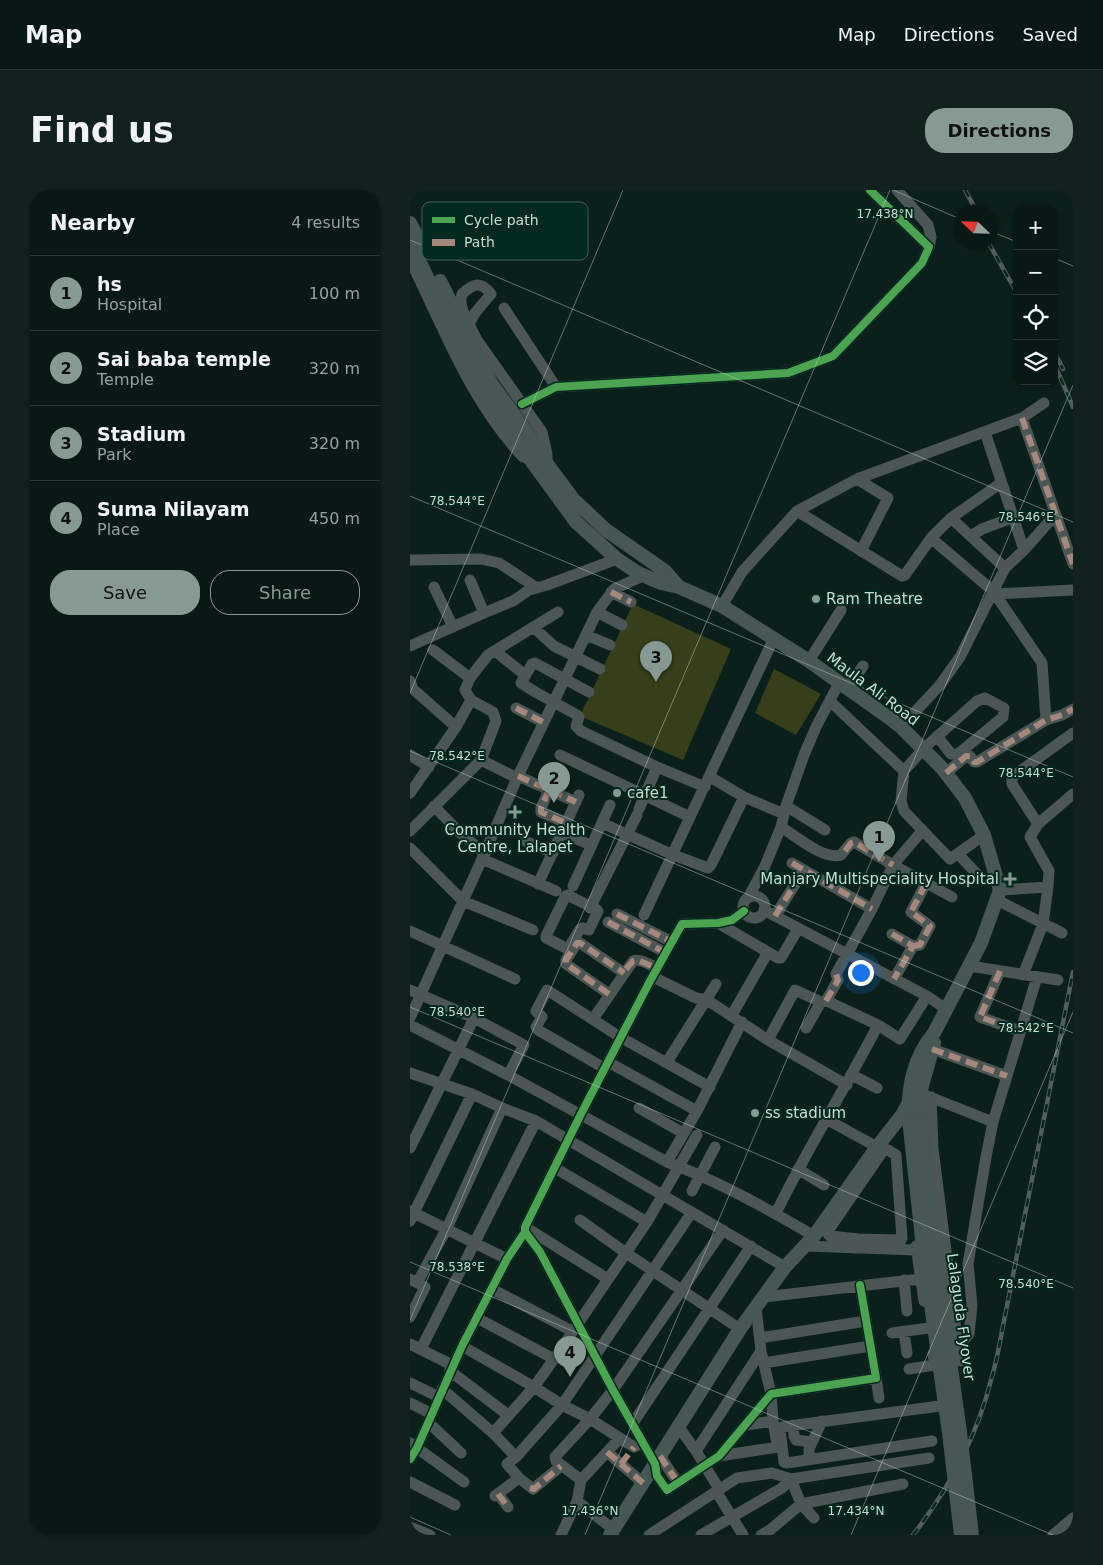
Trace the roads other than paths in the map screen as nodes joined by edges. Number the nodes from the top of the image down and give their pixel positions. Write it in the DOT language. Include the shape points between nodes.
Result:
graph roads {
  1 [pos="870,190"];
  2 [pos="897,190"];
  3 [pos="410,223"];
  4 [pos="410,241"];
  5 [pos="422,247"];
  6 [pos="929,247"];
  7 [pos="410,260"];
  8 [pos="429,260"];
  9 [pos="504,308"];
  10 [pos="469,324"];
  11 [pos="556,387"];
  12 [pos="1044,403"];
  13 [pos="522,404"];
  14 [pos="1022,418"];
  15 [pos="985,432"];
  16 [pos="531,449"];
  17 [pos="544,469"];
  18 [pos="857,479"];
  19 [pos="1001,483"];
  20 [pos="558,489"];
  21 [pos="797,511"];
  22 [pos="1055,515"];
  23 [pos="1014,517"];
  24 [pos="951,518"];
  25 [pos="606,530"];
  26 [pos="971,536"];
  27 [pos="931,538"];
  28 [pos="596,541"];
  29 [pos="1024,550"];
  30 [pos="860,551"];
  31 [pos="410,560"];
  32 [pos="615,560"];
  33 [pos="1073,564"];
  34 [pos="1004,568"];
  35 [pos="638,578"];
  36 [pos="470,580"];
  37 [pos="434,586"];
  38 [pos="679,587"];
  39 [pos="533,589"];
  40 [pos="1073,590"];
  41 [pos="611,592"];
  42 [pos="994,592"];
  43 [pos="631,602"];
  44 [pos="722,606"];
  45 [pos="842,610"];
  46 [pos="484,612"];
  47 [pos="558,612"];
  48 [pos="597,612"];
  49 [pos="622,625"];
  50 [pos="453,627"];
  51 [pos="533,627"];
  52 [pos="586,635"];
  53 [pos="774,638"];
  54 [pos="411,642"];
  55 [pos="610,645"];
  56 [pos="433,650"];
  57 [pos="495,651"];
  58 [pos="576,656"];
  59 [pos="809,661"];
  60 [pos="863,666"];
  61 [pos="600,669"];
  62 [pos="526,675"];
  63 [pos="470,678"];
  64 [pos="565,679"];
  65 [pos="410,681"];
  66 [pos="843,686"];
  67 [pos="589,692"];
  68 [pos="471,700"];
  69 [pos="553,702"];
  70 [pos="831,702"];
  71 [pos="516,708"];
  72 [pos="1073,708"];
  73 [pos="1062,715"];
  74 [pos="1046,720"];
  75 [pos="543,722"];
  76 [pos="900,727"];
  77 [pos="456,728"];
  78 [pos="1073,732"];
  79 [pos="937,736"];
  80 [pos="923,749"];
  81 [pos="410,755"];
  82 [pos="560,755"];
  83 [pos="481,760"];
  84 [pos="429,767"];
  85 [pos="657,767"];
  86 [pos="904,771"];
  87 [pos="946,773"];
  88 [pos="517,777"];
  89 [pos="707,782"];
  90 [pos="549,790"];
  91 [pos="410,793"];
  92 [pos="1073,794"];
  93 [pos="645,796"];
  94 [pos="744,797"];
  95 [pos="610,805"];
  96 [pos="434,806"];
  97 [pos="785,810"];
  98 [pos="690,817"];
  99 [pos="602,823"];
  100 [pos="1038,824"];
  101 [pos="781,827"];
  102 [pos="564,828"];
  103 [pos="824,830"];
  104 [pos="410,831"];
  105 [pos="922,831"];
  106 [pos="628,835"];
  107 [pos="984,835"];
  108 [pos="525,841"];
  109 [pos="591,845"];
  110 [pos="410,848"];
  111 [pos="553,852"];
  112 [pos="671,854"];
  113 [pos="958,854"];
  114 [pos="484,856"];
  115 [pos="991,856"];
  116 [pos="792,863"];
  117 [pos="893,865"];
  118 [pos="804,870"];
  119 [pos="926,883"];
  120 [pos="538,884"];
  121 [pos="573,886"];
  122 [pos="1048,887"];
  123 [pos="556,891"];
  124 [pos="998,895"];
  125 [pos="952,897"];
  126 [pos="748,898"];
  127 [pos="463,900"];
  128 [pos="591,907"];
  129 [pos="872,909"];
  130 [pos="764,910"];
  131 [pos="744,911"];
  132 [pos="616,914"];
  133 [pos="644,915"];
  134 [pos="775,916"];
  135 [pos="608,922"];
  136 [pos="718,923"];
  137 [pos="1043,924"];
  138 [pos="798,929"];
  139 [pos="533,930"];
  140 [pos="410,931"];
  141 [pos="1062,933"];
  142 [pos="892,934"];
  143 [pos="672,942"];
  144 [pos="442,945"];
  145 [pos="913,946"];
  146 [pos="768,952"];
  147 [pos="666,953"];
  148 [pos="848,954"];
  149 [pos="970,966"];
  150 [pos="1000,971"];
  151 [pos="655,972"];
  152 [pos="624,973"];
  153 [pos="1023,975"];
  154 [pos="1037,977"];
  155 [pos="515,979"];
  156 [pos="894,979"];
  157 [pos="1058,980"];
  158 [pos="716,984"];
  159 [pos="415,992"];
  160 [pos="609,994"];
  161 [pos="927,996"];
  162 [pos="707,1000"];
  163 [pos="823,1001"];
  164 [pos="946,1009"];
  165 [pos="732,1015"];
  166 [pos="410,1018"];
  167 [pos="474,1018"];
  168 [pos="593,1019"];
  169 [pos="742,1022"];
  170 [pos="410,1025"];
  171 [pos="878,1026"];
  172 [pos="806,1028"];
  173 [pos="1020,1031"];
  174 [pos="934,1032"];
  175 [pos="620,1037"];
  176 [pos="768,1040"];
  177 [pos="932,1049"];
  178 [pos="460,1050"];
  179 [pos="667,1062"];
  180 [pos="606,1065"];
  181 [pos="920,1071"];
  182 [pos="410,1073"];
  183 [pos="508,1075"];
  184 [pos="1007,1076"];
  185 [pos="849,1080"];
  186 [pos="442,1084"];
  187 [pos="710,1087"];
  188 [pos="877,1088"];
  189 [pos="472,1094"];
  190 [pos="915,1105"];
  191 [pos="502,1108"];
  192 [pos="639,1108"];
  193 [pos="697,1112"];
  194 [pos="581,1114"];
  195 [pos="826,1119"];
  196 [pos="536,1121"];
  197 [pos="993,1122"];
  198 [pos="683,1133"];
  199 [pos="696,1135"];
  200 [pos="569,1139"];
  201 [pos="716,1147"];
  202 [pos="876,1147"];
  203 [pos="410,1148"];
  204 [pos="672,1164"];
  205 [pos="555,1168"];
  206 [pos="798,1169"];
  207 [pos="699,1176"];
  208 [pos="824,1185"];
  209 [pos="692,1190"];
  210 [pos="663,1195"];
  211 [pos="692,1212"];
  212 [pos="776,1213"];
  213 [pos="411,1215"];
  214 [pos="580,1220"];
  215 [pos="647,1222"];
  216 [pos="447,1228"];
  217 [pos="525,1230"];
  218 [pos="723,1230"];
  219 [pos="809,1241"];
  220 [pos="474,1242"];
  221 [pos="857,1244"];
  222 [pos="751,1246"];
  223 [pos="916,1250"];
  224 [pos="626,1253"];
  225 [pos="507,1259"];
  226 [pos="785,1266"];
  227 [pos="652,1270"];
  228 [pos="608,1278"];
  229 [pos="904,1280"];
  230 [pos="920,1280"];
  231 [pos="414,1281"];
  232 [pos="860,1285"];
  233 [pos="492,1289"];
  234 [pos="681,1290"];
  235 [pos="760,1302"];
  236 [pos="709,1308"];
  237 [pos="907,1311"];
  238 [pos="410,1317"];
  239 [pos="477,1318"];
  240 [pos="866,1321"];
  241 [pos="575,1327"];
  242 [pos="929,1328"];
  243 [pos="740,1329"];
  244 [pos="904,1332"];
  245 [pos="892,1333"];
  246 [pos="760,1338"];
  247 [pos="958,1341"];
  248 [pos="410,1344"];
  249 [pos="462,1346"];
  250 [pos="870,1346"];
  251 [pos="932,1346"];
  252 [pos="421,1349"];
  253 [pos="761,1351"];
  254 [pos="907,1353"];
  255 [pos="595,1355"];
  256 [pos="554,1359"];
  257 [pos="960,1360"];
  258 [pos="764,1363"];
  259 [pos="935,1365"];
  260 [pos="908,1369"];
  261 [pos="450,1371"];
  262 [pos="876,1378"];
  263 [pos="410,1382"];
  264 [pos="534,1387"];
  265 [pos="613,1390"];
  266 [pos="441,1393"];
  267 [pos="771,1394"];
  268 [pos="879,1398"];
  269 [pos="410,1404"];
  270 [pos="562,1405"];
  271 [pos="940,1406"];
  272 [pos="508,1415"];
  273 [pos="430,1418"];
  274 [pos="590,1419"];
  275 [pos="773,1421"];
  276 [pos="822,1421"];
  277 [pos="633,1423"];
  278 [pos="746,1425"];
  279 [pos="793,1425"];
  280 [pos="678,1426"];
  281 [pos="493,1433"];
  282 [pos="620,1438"];
  283 [pos="812,1442"];
  284 [pos="414,1445"];
  285 [pos="638,1445"];
  286 [pos="778,1447"];
  287 [pos="696,1451"];
  288 [pos="607,1452"];
  289 [pos="461,1453"];
  290 [pos="719,1456"];
  291 [pos="516,1457"];
  292 [pos="929,1458"];
  293 [pos="410,1459"];
  294 [pos="809,1459"];
  295 [pos="658,1460"];
  296 [pos="621,1464"];
  297 [pos="561,1466"];
  298 [pos="704,1466"];
  299 [pos="519,1478"];
  300 [pos="786,1478"];
  301 [pos="581,1480"];
  302 [pos="410,1482"];
  303 [pos="464,1482"];
  304 [pos="643,1483"];
  305 [pos="903,1484"];
  306 [pos="717,1490"];
  307 [pos="577,1501"];
  308 [pos="801,1504"];
  309 [pos="455,1505"];
  310 [pos="508,1507"];
  311 [pos="731,1517"];
  312 [pos="814,1518"];
  313 [pos="1073,1518"];
  314 [pos="410,1527"];
  315 [pos="1073,1529"];
  316 [pos="612,1532"];
  317 [pos="1059,1534"];
  318 [pos="430,1535"];
  319 [pos="561,1535"];
  320 [pos="649,1535"];
  321 [pos="701,1535"];
  322 [pos="743,1535"];
  323 [pos="761,1535"];
  324 [pos="961,1535"];
  325 [pos="972,1535"];
  1 -- 6 [label="street"];
  2 -- 6 [label="street" via="928,225"];
  3 -- 5 [label="main road"];
  4 -- 16 [label="main road" via="476,382"];
  6 -- 11 [label="street" via="922,262 833,356 788,373"];
  7 -- 17 [label="street" via="456,359 498,428 508,441"];
  8 -- 16 [label="main road" via="491,383"];
  9 -- 11 [label="street"];
  10 -- 13 [label="street"];
  11 -- 13 [label="street"];
  12 -- 14 [label="street"];
  13 -- 17 [label="street" via="542,432 547,454"];
  14 -- 15 [label="street"];
  14 -- 22 [label="street"];
  15 -- 18 [label="street"];
  15 -- 19 [label="street"];
  16 -- 17 [label="main road, Maula Ali Road"];
  17 -- 20 [label="main road, Maula Ali Road"];
  18 -- 21 [label="street"];
  18 -- 30 [label="street" via="888,498"];
  19 -- 23 [label="street"];
  19 -- 24 [label="street"];
  20 -- 25 [label="main road, Maula Ali Road"];
  20 -- 28 [label="main road, Maula Ali Road" via="576,522"];
  21 -- 30 [label="street"];
  21 -- 44 [label="street" via="742,572"];
  22 -- 29 [label="street"];
  22 -- 33 [label="street"];
  23 -- 26 [label="street"];
  23 -- 29 [label="street"];
  24 -- 26 [label="street"];
  24 -- 27 [label="street"];
  25 -- 28 [label="main road"];
  25 -- 38 [label="main road, Maula Ali Road" via="665,571"];
  26 -- 34 [label="street"];
  27 -- 30 [label="street" via="905,576"];
  27 -- 42 [label="street"];
  28 -- 32 [label="main road, Maula Ali Road"];
  29 -- 34 [label="street"];
  31 -- 39 [label="street" via="481,559 499,563"];
  32 -- 35 [label="main road, Maula Ali Road"];
  32 -- 39 [label="street"];
  34 -- 42 [label="street"];
  35 -- 38 [label="main road, Maula Ali Road"];
  35 -- 41 [label="street"];
  36 -- 46 [label="street"];
  37 -- 50 [label="street"];
  38 -- 44 [label="main road, Maula Ali Road"];
  39 -- 46 [label="street" via="514,601"];
  40 -- 42 [label="street"];
  41 -- 43 [label="street"];
  41 -- 48 [label="street"];
  42 -- 74 [label="street" via="1042,663"];
  42 -- 76 [label="street" via="960,657 940,685"];
  44 -- 53 [label="main road, Maula Ali Road"];
  45 -- 59 [label="street"];
  46 -- 50 [label="street"];
  47 -- 51 [label="street"];
  48 -- 49 [label="street"];
  48 -- 52 [label="street"];
  50 -- 54 [label="street"];
  51 -- 57 [label="street"];
  51 -- 58 [label="street" via="554,646"];
  52 -- 55 [label="street"];
  52 -- 58 [label="street"];
  53 -- 59 [label="main road, Maula Ali Road"];
  53 -- 89 [label="street"];
  56 -- 63 [label="street"];
  57 -- 62 [label="street"];
  57 -- 63 [label="street"];
  58 -- 61 [label="street"];
  58 -- 64 [label="street"];
  59 -- 66 [label="main road, Maula Ali Road"];
  60 -- 66 [label="street"];
  62 -- 64 [label="street" via="535,663"];
  62 -- 69 [label="street" via="522,685"];
  63 -- 68 [label="street" via="465,690"];
  64 -- 67 [label="street"];
  64 -- 69 [label="street"];
  65 -- 77 [label="street" via="414,690"];
  66 -- 70 [label="street"];
  66 -- 76 [label="main road, Maula Ali Road"];
  68 -- 77 [label="street"];
  68 -- 83 [label="street" via="493,712 496,721"];
  69 -- 75 [label="street"];
  69 -- 85 [label="street" via="579,717 576,726 579,730"];
  70 -- 86 [label="street"];
  70 -- 97 [label="street" via="807,748"];
  71 -- 75 [label="street"];
  72 -- 73 [label="street"];
  73 -- 74 [label="street"];
  73 -- 78 [label="street"];
  74 -- 87 [label="street" via="977,762 966,756"];
  75 -- 88 [label="street"];
  76 -- 80 [label="main road, Maula Ali Road"];
  77 -- 84 [label="street"];
  78 -- 100 [label="street" via="1012,777 1012,784"];
  79 -- 79 [label="street" via="981,699 988,699 1004,708 1003,717 958,754 952,754"];
  79 -- 80 [label="street"];
  80 -- 86 [label="street"];
  80 -- 87 [label="main road, Maula Ali Road"];
  81 -- 84 [label="street"];
  82 -- 93 [label="street"];
  83 -- 88 [label="street"];
  83 -- 96 [label="street"];
  84 -- 91 [label="street"];
  85 -- 89 [label="street"];
  85 -- 93 [label="street"];
  86 -- 105 [label="street" via="901,805"];
  87 -- 107 [label="main road, Maula Ali Road"];
  88 -- 90 [label="street"];
  88 -- 114 [label="street"];
  89 -- 94 [label="street"];
  89 -- 98 [label="street"];
  90 -- 102 [label="street" via="541,812"];
  90 -- 102 [label="street" via="578,798"];
  92 -- 100 [label="street"];
  93 -- 98 [label="street"];
  93 -- 106 [label="street"];
  94 -- 97 [label="street"];
  94 -- 112 [label="street" via="710,867 705,868"];
  95 -- 99 [label="street"];
  96 -- 104 [label="street"];
  96 -- 114 [label="street"];
  97 -- 101 [label="street"];
  97 -- 103 [label="street"];
  98 -- 112 [label="street"];
  99 -- 106 [label="street"];
  99 -- 109 [label="street"];
  100 -- 122 [label="street" via="1030,837 1049,871"];
  101 -- 117 [label="street" via="823,853 841,855 853,841"];
  101 -- 126 [label="street"];
  102 -- 109 [label="street"];
  102 -- 111 [label="street"];
  105 -- 113 [label="street" via="950,858"];
  105 -- 117 [label="street"];
  106 -- 112 [label="street"];
  106 -- 128 [label="street"];
  107 -- 113 [label="street"];
  107 -- 115 [label="main road, Maula Ali Road"];
  108 -- 111 [label="street"];
  109 -- 121 [label="street"];
  110 -- 127 [label="street"];
  111 -- 120 [label="street"];
  112 -- 133 [label="street"];
  113 -- 115 [label="street" via="976,873"];
  114 -- 120 [label="street"];
  114 -- 127 [label="street"];
  115 -- 124 [label="main road, Maula Ali Road"];
  116 -- 118 [label="street"];
  117 -- 119 [label="street"];
  117 -- 129 [label="street"];
  118 -- 129 [label="street"];
  118 -- 134 [label="street"];
  119 -- 125 [label="street"];
  119 -- 145 [label="street" via="911,912 930,926 920,945"];
  120 -- 123 [label="street"];
  122 -- 124 [label="street"];
  122 -- 137 [label="street"];
  124 -- 137 [label="street"];
  124 -- 149 [label="main road"];
  126 -- 130 [label="street" via="760,898"];
  126 -- 131 [label="street" via="743,905"];
  127 -- 139 [label="street"];
  127 -- 144 [label="street"];
  128 -- 128 [label="street" via="566,895 546,938 570,948 580,929 589,930 598,910"];
  129 -- 148 [label="street"];
  130 -- 131 [label="street" via="760,916 753,917"];
  130 -- 134 [label="street"];
  131 -- 136 [label="street" via="732,920"];
  132 -- 143 [label="street"];
  134 -- 138 [label="street"];
  135 -- 147 [label="street"];
  136 -- 143 [label="street" via="682,924"];
  136 -- 146 [label="street"];
  137 -- 141 [label="street"];
  137 -- 153 [label="street"];
  138 -- 146 [label="street" via="781,958"];
  138 -- 148 [label="street"];
  140 -- 144 [label="street"];
  142 -- 145 [label="street"];
  143 -- 147 [label="street"];
  144 -- 155 [label="street"];
  144 -- 159 [label="street"];
  145 -- 156 [label="street"];
  146 -- 165 [label="street"];
  147 -- 151 [label="street"];
  148 -- 156 [label="street"];
  148 -- 163 [label="street" via="836,974 838,980"];
  149 -- 150 [label="street"];
  149 -- 164 [label="main road"];
  150 -- 153 [label="street"];
  150 -- 173 [label="street" via="980,1017"];
  151 -- 152 [label="street" via="635,960"];
  151 -- 162 [label="street" via="696,998"];
  151 -- 175 [label="street"];
  152 -- 160 [label="street"];
  152 -- 160 [label="street" via="577,943 566,964"];
  153 -- 154 [label="street"];
  154 -- 157 [label="street"];
  154 -- 173 [label="street"];
  156 -- 161 [label="street"];
  158 -- 162 [label="street"];
  159 -- 166 [label="street"];
  159 -- 167 [label="street"];
  160 -- 168 [label="street"];
  161 -- 164 [label="street"];
  161 -- 171 [label="street" via="900,1039"];
  162 -- 165 [label="street"];
  162 -- 179 [label="street"];
  163 -- 171 [label="street"];
  163 -- 172 [label="street"];
  163 -- 176 [label="street" via="796,990"];
  164 -- 174 [label="main road"];
  165 -- 169 [label="street"];
  167 -- 178 [label="street"];
  167 -- 183 [label="street" via="524,1044"];
  168 -- 175 [label="street"];
  168 -- 180 [label="street" via="547,990 536,1011 542,1017 536,1026 538,1030"];
  169 -- 176 [label="street"];
  169 -- 187 [label="street"];
  170 -- 178 [label="street"];
  171 -- 185 [label="street"];
  173 -- 184 [label="street"];
  174 -- 177 [label="main road"];
  174 -- 181 [label="main road" via="925,1044"];
  175 -- 179 [label="street"];
  175 -- 180 [label="street"];
  176 -- 185 [label="street"];
  177 -- 181 [label="main road"];
  177 -- 184 [label="street"];
  178 -- 183 [label="street"];
  178 -- 186 [label="street"];
  179 -- 187 [label="street"];
  180 -- 193 [label="street"];
  180 -- 194 [label="street"];
  181 -- 190 [label="main road"];
  182 -- 186 [label="street"];
  183 -- 194 [label="street"];
  184 -- 197 [label="street"];
  185 -- 188 [label="street"];
  185 -- 195 [label="street"];
  186 -- 189 [label="street"];
  186 -- 203 [label="street"];
  187 -- 193 [label="street"];
  189 -- 191 [label="street"];
  189 -- 213 [label="street"];
  190 -- 197 [label="street"];
  190 -- 202 [label="main road"];
  190 -- 223 [label="street"];
  190 -- 247 [label="street" via="933,1149"];
  190 -- 324 [label="main road, Lalaguda Flyover, bridge" via="923,1248"];
  190 -- 325 [label="main road, Lalaguda Flyover, bridge"];
  191 -- 196 [label="street"];
  191 -- 216 [label="street"];
  192 -- 198 [label="street"];
  193 -- 198 [label="street"];
  194 -- 200 [label="street"];
  194 -- 204 [label="street"];
  195 -- 202 [label="street"];
  195 -- 206 [label="street"];
  196 -- 200 [label="street"];
  196 -- 220 [label="street"];
  197 -- 247 [label="street" via="968,1264 971,1327 966,1338"];
  198 -- 204 [label="street"];
  199 -- 204 [label="street"];
  200 -- 205 [label="street"];
  200 -- 210 [label="street"];
  201 -- 207 [label="street"];
  202 -- 219 [label="main road"];
  204 -- 207 [label="street"];
  204 -- 210 [label="street"];
  205 -- 215 [label="street"];
  205 -- 217 [label="street"];
  206 -- 208 [label="street"];
  206 -- 212 [label="street"];
  207 -- 209 [label="street"];
  207 -- 212 [label="street"];
  210 -- 211 [label="street"];
  210 -- 215 [label="street"];
  211 -- 218 [label="street"];
  211 -- 227 [label="street"];
  212 -- 219 [label="street"];
  213 -- 216 [label="street"];
  214 -- 224 [label="street"];
  215 -- 224 [label="street"];
  216 -- 220 [label="street"];
  216 -- 231 [label="street"];
  217 -- 225 [label="street"];
  217 -- 228 [label="street"];
  217 -- 241 [label="street" via="540,1252"];
  218 -- 222 [label="street"];
  218 -- 234 [label="street"];
  219 -- 221 [label="street"];
  219 -- 226 [label="main road"];
  220 -- 225 [label="street"];
  220 -- 252 [label="street"];
  221 -- 221 [label="street" via="902,1238 896,1155 888,1150 882,1151 828,1231 830,1236"];
  221 -- 223 [label="street"];
  222 -- 226 [label="street"];
  222 -- 236 [label="street"];
  223 -- 230 [label="street"];
  224 -- 227 [label="street"];
  224 -- 228 [label="street"];
  225 -- 233 [label="street"];
  226 -- 235 [label="main road"];
  227 -- 234 [label="street"];
  227 -- 255 [label="street"];
  228 -- 241 [label="street"];
  229 -- 230 [label="street"];
  229 -- 232 [label="street"];
  229 -- 237 [label="street"];
  230 -- 242 [label="street"];
  231 -- 238 [label="street" via="424,1287"];
  232 -- 235 [label="street"];
  232 -- 240 [label="street"];
  233 -- 239 [label="street"];
  233 -- 241 [label="street"];
  234 -- 236 [label="street"];
  234 -- 265 [label="street"];
  235 -- 243 [label="main road"];
  235 -- 246 [label="street"];
  236 -- 243 [label="street"];
  236 -- 277 [label="street"];
  239 -- 249 [label="street"];
  239 -- 256 [label="street"];
  240 -- 246 [label="street"];
  240 -- 250 [label="street"];
  241 -- 255 [label="street"];
  241 -- 256 [label="street"];
  242 -- 244 [label="street"];
  242 -- 251 [label="street"];
  243 -- 280 [label="main road"];
  244 -- 245 [label="street"];
  244 -- 254 [label="street"];
  246 -- 253 [label="street"];
  247 -- 251 [label="street"];
  247 -- 257 [label="street"];
  248 -- 252 [label="street"];
  249 -- 261 [label="street"];
  249 -- 264 [label="street"];
  250 -- 258 [label="street"];
  250 -- 262 [label="street"];
  251 -- 259 [label="street"];
  252 -- 261 [label="street" via="450,1364"];
  253 -- 258 [label="street"];
  253 -- 287 [label="street"];
  255 -- 265 [label="street"];
  255 -- 270 [label="street"];
  256 -- 264 [label="street"];
  258 -- 267 [label="street"];
  259 -- 260 [label="street"];
  259 -- 271 [label="street"];
  261 -- 266 [label="street"];
  261 -- 272 [label="street"];
  262 -- 267 [label="street"];
  262 -- 268 [label="street"];
  263 -- 266 [label="street"];
  264 -- 270 [label="street"];
  264 -- 272 [label="street"];
  265 -- 274 [label="street"];
  265 -- 277 [label="street"];
  266 -- 273 [label="street"];
  266 -- 281 [label="street"];
  267 -- 275 [label="street"];
  267 -- 278 [label="street"];
  269 -- 273 [label="street"];
  270 -- 274 [label="street"];
  270 -- 291 [label="street"];
  271 -- 276 [label="street"];
  271 -- 294 [label="street" via="938,1439"];
  272 -- 281 [label="street"];
  273 -- 284 [label="street"];
  273 -- 289 [label="street"];
  274 -- 282 [label="street"];
  274 -- 297 [label="street" via="555,1457"];
  275 -- 278 [label="street"];
  275 -- 286 [label="street"];
  276 -- 279 [label="street"];
  276 -- 283 [label="street"];
  277 -- 285 [label="street"];
  278 -- 290 [label="street"];
  279 -- 283 [label="street" via="796,1440"];
  279 -- 294 [label="street" via="780,1429 784,1462"];
  280 -- 287 [label="street"];
  280 -- 295 [label="main road"];
  281 -- 291 [label="street"];
  282 -- 285 [label="street"];
  282 -- 288 [label="street"];
  283 -- 294 [label="street" via="808,1449"];
  284 -- 293 [label="street"];
  284 -- 303 [label="street"];
  285 -- 295 [label="street"];
  285 -- 296 [label="street"];
  286 -- 290 [label="street"];
  286 -- 300 [label="street"];
  287 -- 298 [label="street"];
  288 -- 296 [label="street"];
  288 -- 301 [label="street"];
  290 -- 298 [label="street"];
  291 -- 299 [label="street" via="508,1464"];
  292 -- 300 [label="street"];
  295 -- 298 [label="street" via="678,1483"];
  295 -- 304 [label="main road"];
  296 -- 304 [label="street"];
  297 -- 299 [label="street" via="534,1489"];
  297 -- 301 [label="street"];
  298 -- 306 [label="street"];
  299 -- 310 [label="street" via="497,1495"];
  300 -- 306 [label="street" via="772,1473 737,1478"];
  300 -- 308 [label="street"];
  300 -- 311 [label="street" via="782,1488"];
  301 -- 307 [label="street"];
  302 -- 309 [label="street"];
  304 -- 316 [label="main road"];
  305 -- 308 [label="street"];
  306 -- 311 [label="street"];
  306 -- 320 [label="street"];
  307 -- 316 [label="street"];
  307 -- 319 [label="street"];
  308 -- 312 [label="street"];
  308 -- 323 [label="street"];
  311 -- 321 [label="street"];
  311 -- 322 [label="street"];
  313 -- 317 [label="street"];
  314 -- 318 [label="street"];
  315 -- 317 [label="street"];
}
